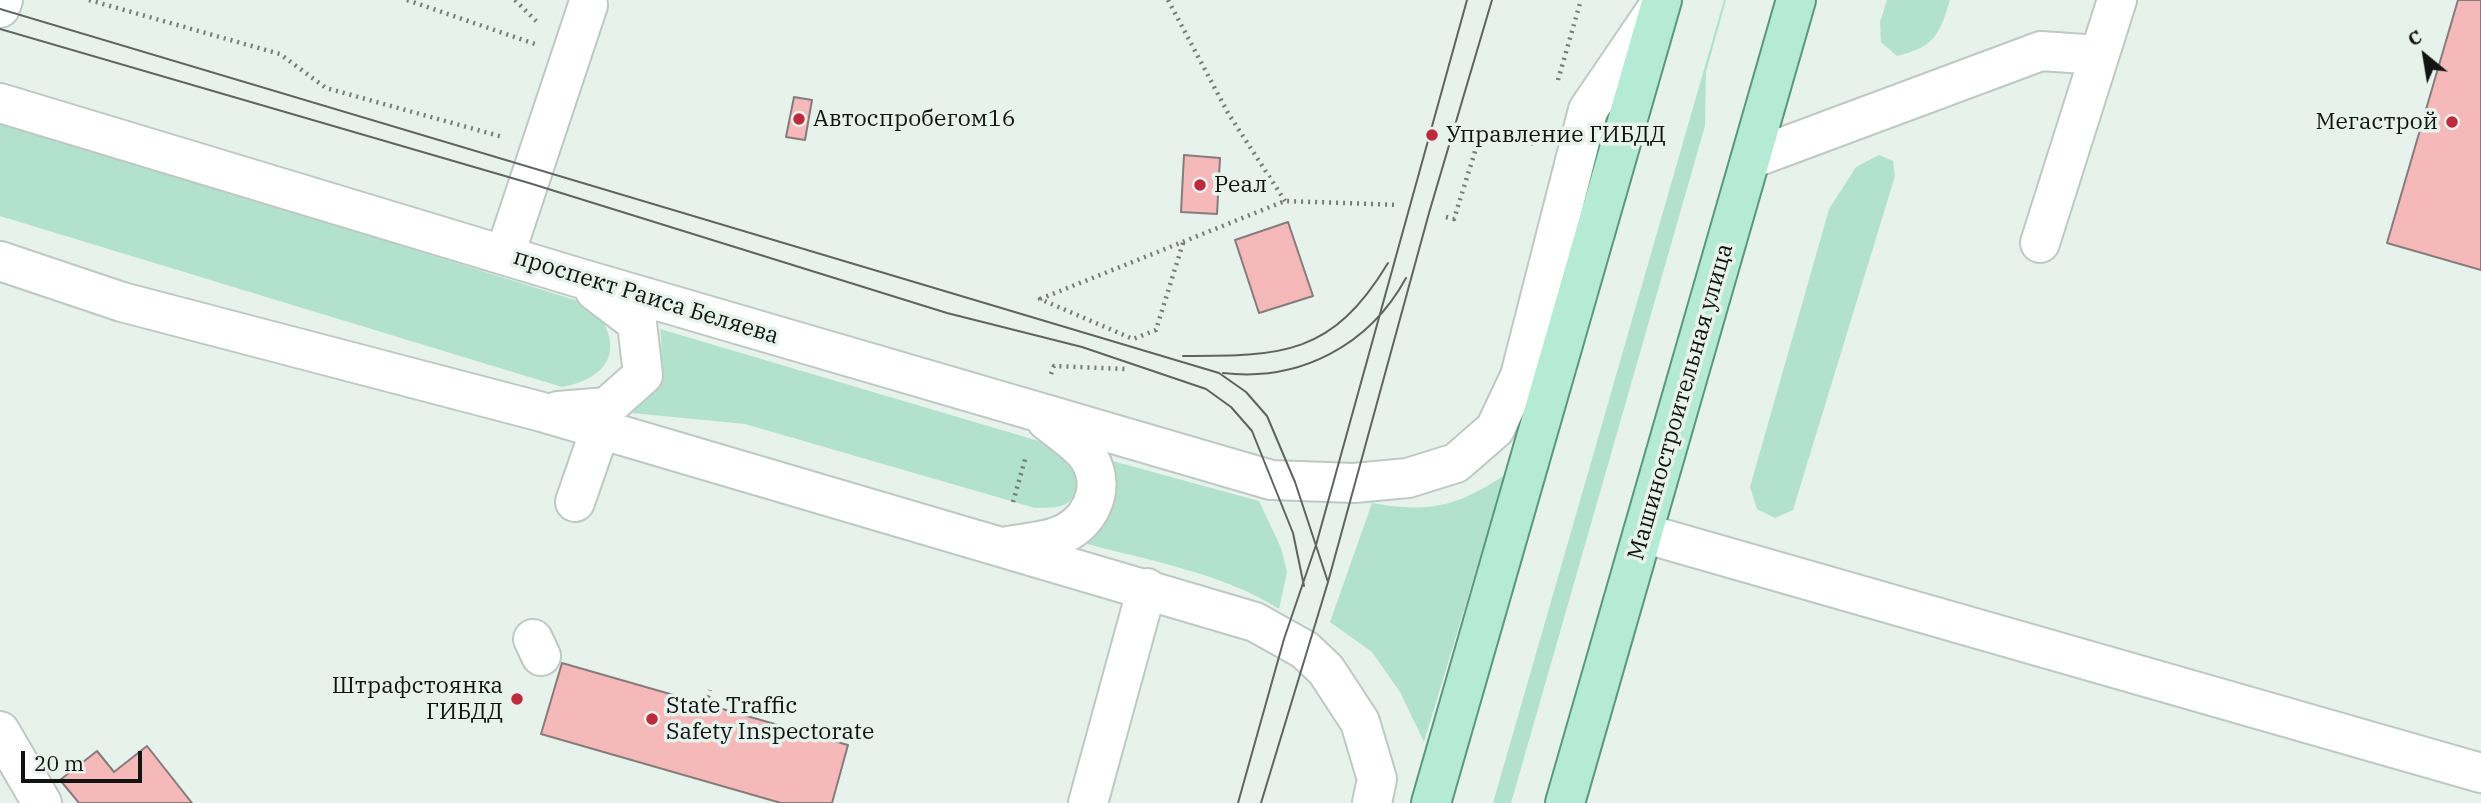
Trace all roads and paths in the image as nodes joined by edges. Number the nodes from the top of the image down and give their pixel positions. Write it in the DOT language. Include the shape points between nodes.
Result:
graph roads {
  1 [pos="3,0"];
  2 [pos="89,0"];
  3 [pos="407,0"];
  4 [pos="1168,0"];
  5 [pos="1581,0"];
  6 [pos="1796,0"];
  7 [pos="2117,0"];
  8 [pos="1662,1"];
  9 [pos="589,5"];
  10 [pos="0,8"];
  11 [pos="2099,55"];
  12 [pos="572,57"];
  13 [pos="1554,92"];
  14 [pos="0,103"];
  15 [pos="1543,132"];
  16 [pos="541,148"];
  17 [pos="1751,159"];
  18 [pos="1285,201"];
  19 [pos="1399,205"];
  20 [pos="1446,217"];
  21 [pos="1183,243"];
  22 [pos="2040,243"];
  23 [pos="505,254"];
  24 [pos="0,261"];
  25 [pos="576,277"];
  26 [pos="1125,369"];
  27 [pos="1043,399"];
  28 [pos="542,412"];
  29 [pos="600,430"];
  30 [pos="1027,452"];
  31 [pos="575,502"];
  32 [pos="1013,502"];
  33 [pos="1643,533"];
  34 [pos="999,548"];
  35 [pos="1147,588"];
  36 [pos="710,690"];
  37 [pos="706,704"];
  38 [pos="0,731"];
  39 [pos="2481,773"];
  40 [pos="42,803"];
  41 [pos="1088,803"];
  42 [pos="1372,803"];
  43 [pos="1431,803"];
  44 [pos="1565,803"];
  1 -- 10 [label="street"];
  2 -- 16 [label="path" via="280,54 326,88"];
  3 -- 12 [label="path"];
  4 -- 18 [label="path" via="1228,113"];
  5 -- 13 [label="path"];
  6 -- 17 [label="main road, Машиностроительная улица"];
  7 -- 11 [label="street"];
  8 -- 27 [label="street, проспект Раиса Беляева" via="1588,110 1520,376 1495,429 1456,463 1408,478 1354,483 1271,480"];
  8 -- 43 [label="main road"];
  9 -- 12 [label="street"];
  11 -- 17 [label="street" via="2041,51"];
  11 -- 22 [label="street"];
  12 -- 16 [label="street"];
  14 -- 23 [label="street, проспект Раиса Беляева"];
  15 -- 20 [label="path" via="1539,145 1482,129 1454,219"];
  16 -- 23 [label="street"];
  17 -- 33 [label="main road, Машиностроительная улица"];
  18 -- 19 [label="path"];
  18 -- 21 [label="path"];
  21 -- 21 [label="path" via="1105,273 1040,299 1133,339 1156,330"];
  23 -- 25 [label="street, проспект Раиса Беляева"];
  24 -- 28 [label="street" via="122,302"];
  25 -- 27 [label="street, проспект Раиса Беляева"];
  25 -- 28 [label="street" via="637,323 643,375 607,407"];
  26 -- 27 [label="path" via="1054,366"];
  27 -- 34 [label="street" via="1090,458 1099,484 1093,505 1078,523 1058,536"];
  28 -- 29 [label="street"];
  29 -- 31 [label="street"];
  29 -- 34 [label="street"];
  30 -- 32 [label="path"];
  33 -- 39 [label="street"];
  33 -- 44 [label="main road, Машиностроительная улица"];
  34 -- 35 [label="street" via="1044,574"];
  35 -- 41 [label="street"];
  35 -- 42 [label="street" via="1255,622 1304,650 1326,670 1360,722 1377,779"];
  36 -- 37 [label="path"];
  38 -- 40 [label="street"];
}
